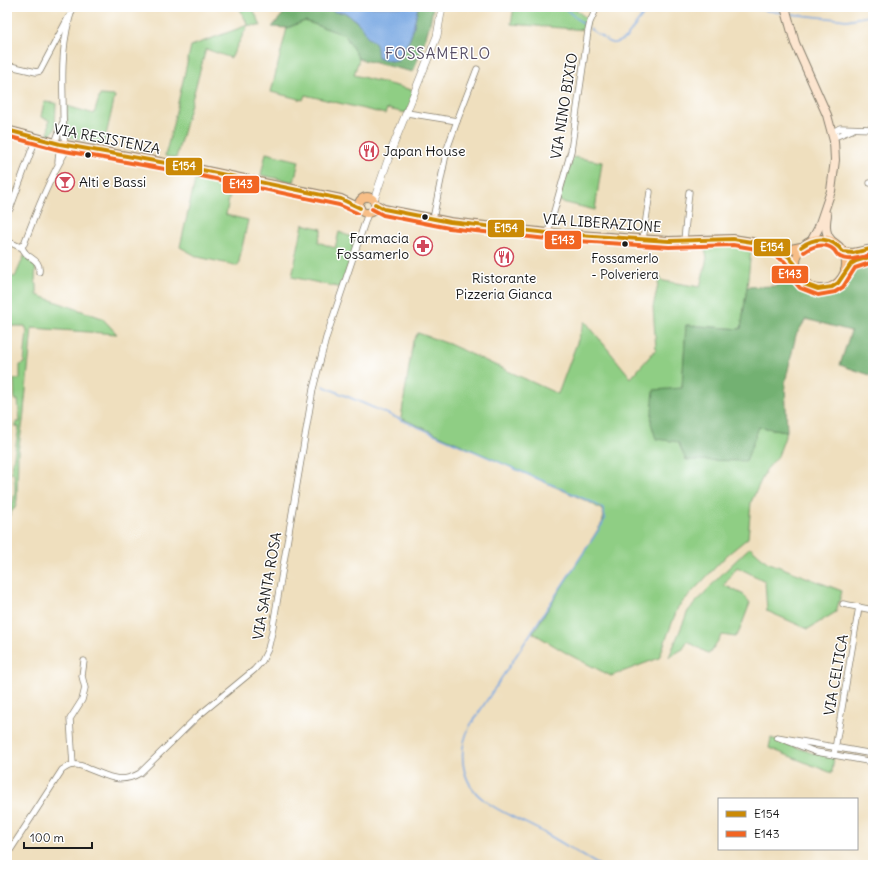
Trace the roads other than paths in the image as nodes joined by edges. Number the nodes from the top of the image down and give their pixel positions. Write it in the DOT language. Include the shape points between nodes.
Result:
graph roads {
  1 [pos="73,7"];
  2 [pos="442,7"];
  3 [pos="597,7"];
  4 [pos="785,7"];
  5 [pos="70,16"];
  6 [pos="478,69"];
  7 [pos="7,88"];
  8 [pos="407,113"];
  9 [pos="63,120"];
  10 [pos="456,121"];
  11 [pos="873,129"];
  12 [pos="7,130"];
  13 [pos="837,132"];
  14 [pos="36,138"];
  15 [pos="62,144"];
  16 [pos="58,164"];
  17 [pos="650,192"];
  18 [pos="690,192"];
  19 [pos="828,200"];
  20 [pos="369,204"];
  21 [pos="10,209"];
  22 [pos="433,219"];
  23 [pos="548,233"];
  24 [pos="643,239"];
  25 [pos="684,240"];
  26 [pos="812,240"];
  27 [pos="7,241"];
  28 [pos="834,242"];
  29 [pos="771,246"];
  30 [pos="22,247"];
  31 [pos="802,247"];
  32 [pos="873,249"];
  33 [pos="843,252"];
  34 [pos="873,256"];
  35 [pos="795,264"];
  36 [pos="845,271"];
  37 [pos="40,272"];
  38 [pos="843,604"];
  39 [pos="859,607"];
  40 [pos="873,610"];
  41 [pos="84,661"];
  42 [pos="835,747"];
  43 [pos="873,754"];
  44 [pos="834,755"];
  45 [pos="873,762"];
  46 [pos="73,765"];
  47 [pos="7,855"];
  1 -- 5 [label="street"];
  2 -- 8 [label="street" via="437,36"];
  3 -- 23 [label="street, VIA NINO BIXIO" via="588,31 571,151"];
  4 -- 13 [label="main road" via="800,54 829,120"];
  5 -- 7 [label="street" via="40,71 10,66"];
  5 -- 9 [label="street" via="63,51"];
  6 -- 10 [label="street"];
  8 -- 10 [label="street"];
  8 -- 20 [label="street"];
  9 -- 15 [label="street"];
  9 -- 15 [label="street"];
  10 -- 22 [label="street" via="447,149"];
  11 -- 13 [label="street" via="856,128"];
  12 -- 14 [label="main road, VIA RESISTENZA"];
  13 -- 19 [label="main road" via="834,172"];
  14 -- 15 [label="main road, VIA RESISTENZA"];
  14 -- 21 [label="street"];
  15 -- 16 [label="street"];
  15 -- 16 [label="street"];
  15 -- 20 [label="main road, VIA RESISTENZA"];
  16 -- 30 [label="street"];
  17 -- 24 [label="street"];
  18 -- 25 [label="street"];
  19 -- 26 [label="main road"];
  19 -- 28 [label="main road" via="826,227 828,236"];
  20 -- 22 [label="main road, VIA LIBERAZIONE"];
  20 -- 46 [label="street, VIA SANTA ROSA" via="366,222 345,278 313,389 272,632 262,661 197,717 140,773 128,779 114,779 80,765"];
  22 -- 23 [label="main road, VIA LIBERAZIONE"];
  23 -- 24 [label="main road, VIA LIBERAZIONE"];
  24 -- 25 [label="main road, VIA LIBERAZIONE"];
  25 -- 29 [label="main road, VIA LIBERAZIONE" via="734,239"];
  26 -- 28 [label="main road" via="820,238"];
  26 -- 31 [label="main road"];
  27 -- 30 [label="street"];
  28 -- 33 [label="main road"];
  29 -- 31 [label="main road, VIA LIBERAZIONE" via="791,249"];
  29 -- 35 [label="main road, VIA LIBERAZIONE" via="788,256"];
  30 -- 37 [label="street" via="25,254 38,262"];
  31 -- 35 [label="main road"];
  32 -- 33 [label="main road"];
  33 -- 36 [label="main road" via="846,258"];
  34 -- 36 [label="main road" via="856,261"];
  35 -- 36 [label="main road" via="796,272 804,284 818,289 832,287"];
  38 -- 39 [label="street"];
  39 -- 40 [label="street"];
  39 -- 42 [label="street, VIA CELTICA"];
  41 -- 46 [label="street" via="82,676 85,688 82,700 70,720"];
  42 -- 43 [label="street"];
  42 -- 44 [label="street, VIA CELTICA"];
  42 -- 44 [label="street" via="776,736 816,752"];
  44 -- 45 [label="street"];
  46 -- 47 [label="street" via="57,775"];
}
